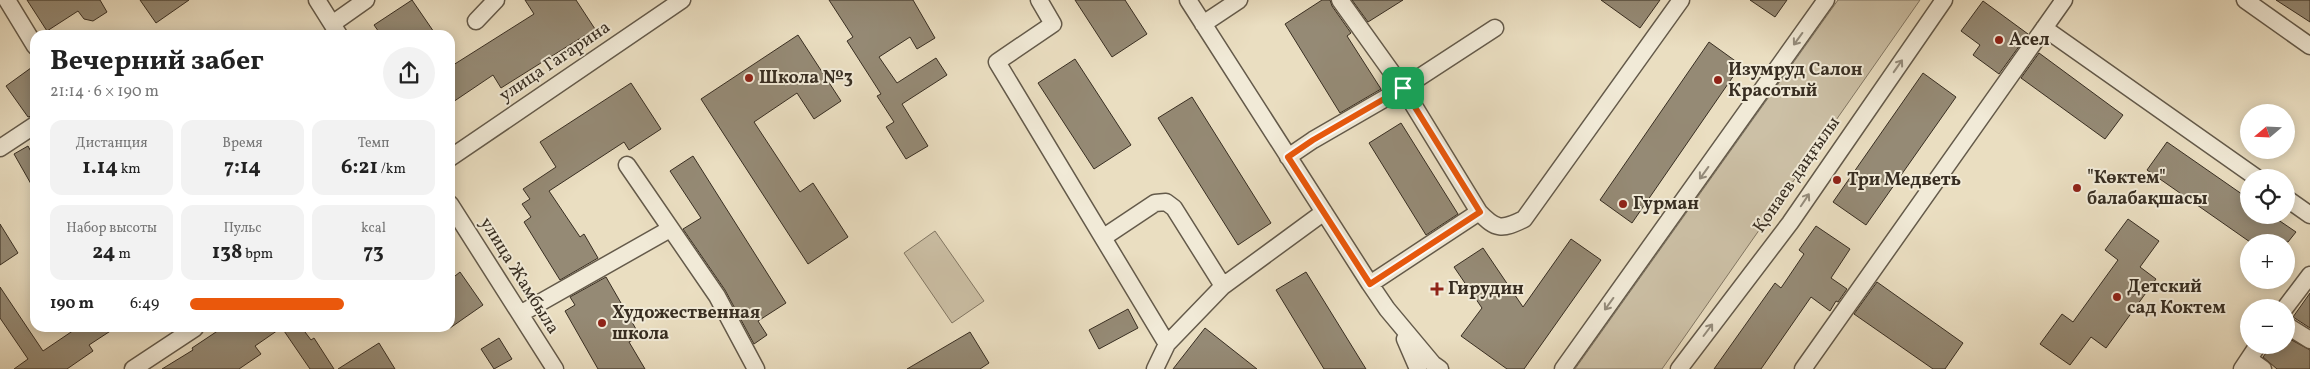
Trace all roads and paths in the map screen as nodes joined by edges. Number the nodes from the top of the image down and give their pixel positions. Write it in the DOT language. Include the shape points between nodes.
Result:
graph roads {
  1 [pos="7,0"];
  2 [pos="317,0"];
  3 [pos="366,0"];
  4 [pos="496,0"];
  5 [pos="682,0"];
  6 [pos="1039,0"];
  7 [pos="1188,0"];
  8 [pos="1240,0"];
  9 [pos="1340,0"];
  10 [pos="1681,0"];
  11 [pos="1826,0"];
  12 [pos="1944,0"];
  13 [pos="2064,0"];
  14 [pos="2245,0"];
  15 [pos="476,21"];
  16 [pos="1204,24"];
  17 [pos="1495,28"];
  18 [pos="2044,28"];
  19 [pos="336,29"];
  20 [pos="30,38"];
  21 [pos="2310,46"];
  22 [pos="1403,88"];
  23 [pos="30,128"];
  24 [pos="0,148"];
  25 [pos="455,155"];
  26 [pos="1288,157"];
  27 [pos="627,165"];
  28 [pos="2244,169"];
  29 [pos="2295,204"];
  30 [pos="455,212"];
  31 [pos="1324,212"];
  32 [pos="1480,212"];
  33 [pos="2310,214"];
  34 [pos="670,229"];
  35 [pos="1104,237"];
  36 [pos="2310,275"];
  37 [pos="1370,284"];
  38 [pos="1223,286"];
  39 [pos="2292,299"];
  40 [pos="520,314"];
  41 [pos="2295,331"];
  42 [pos="189,332"];
  43 [pos="2310,340"];
  44 [pos="1167,344"];
  45 [pos="2245,364"];
  46 [pos="1431,367"];
  47 [pos="552,368"];
  48 [pos="133,369"];
  49 [pos="756,369"];
  50 [pos="1155,369"];
  51 [pos="1563,369"];
  52 [pos="1679,369"];
  53 [pos="1803,369"];
  54 [pos="2263,369"];
  1 -- 20 [label="street"];
  2 -- 19 [label="street"];
  3 -- 19 [label="street"];
  4 -- 15 [label="street"];
  5 -- 25 [label="street, улица Гагарина"];
  6 -- 35 [label="street" via="1053,24 997,62"];
  7 -- 16 [label="street"];
  8 -- 16 [label="street"];
  9 -- 22 [label="street"];
  10 -- 32 [label="street" via="1524,220 1500,227 1490,224"];
  11 -- 51 [label="street, one-way"];
  52 -- 12 [label="street, Қонаев даңғылы, one-way" via="1790,223"];
  13 -- 18 [label="street"];
  14 -- 21 [label="street"];
  16 -- 26 [label="street"];
  17 -- 22 [label="street"];
  18 -- 28 [label="street"];
  18 -- 53 [label="street"];
  22 -- 26 [label="street"];
  22 -- 32 [label="street"];
  23 -- 24 [label="street"];
  26 -- 31 [label="street"];
  27 -- 34 [label="street"];
  29 -- 33 [label="street"];
  30 -- 40 [label="street, улица Жамбыла"];
  31 -- 37 [label="street"];
  31 -- 38 [label="street"];
  32 -- 37 [label="street"];
  34 -- 40 [label="street"];
  34 -- 49 [label="street" via="717,296"];
  35 -- 38 [label="street" via="1155,203 1166,202 1174,208"];
  35 -- 44 [label="street"];
  36 -- 39 [label="street"];
  37 -- 46 [label="street"];
  38 -- 44 [label="street"];
  40 -- 47 [label="street, улица Жамбыла"];
  41 -- 43 [label="street"];
  42 -- 48 [label="street"];
  44 -- 50 [label="street"];
  45 -- 54 [label="street"];
}
